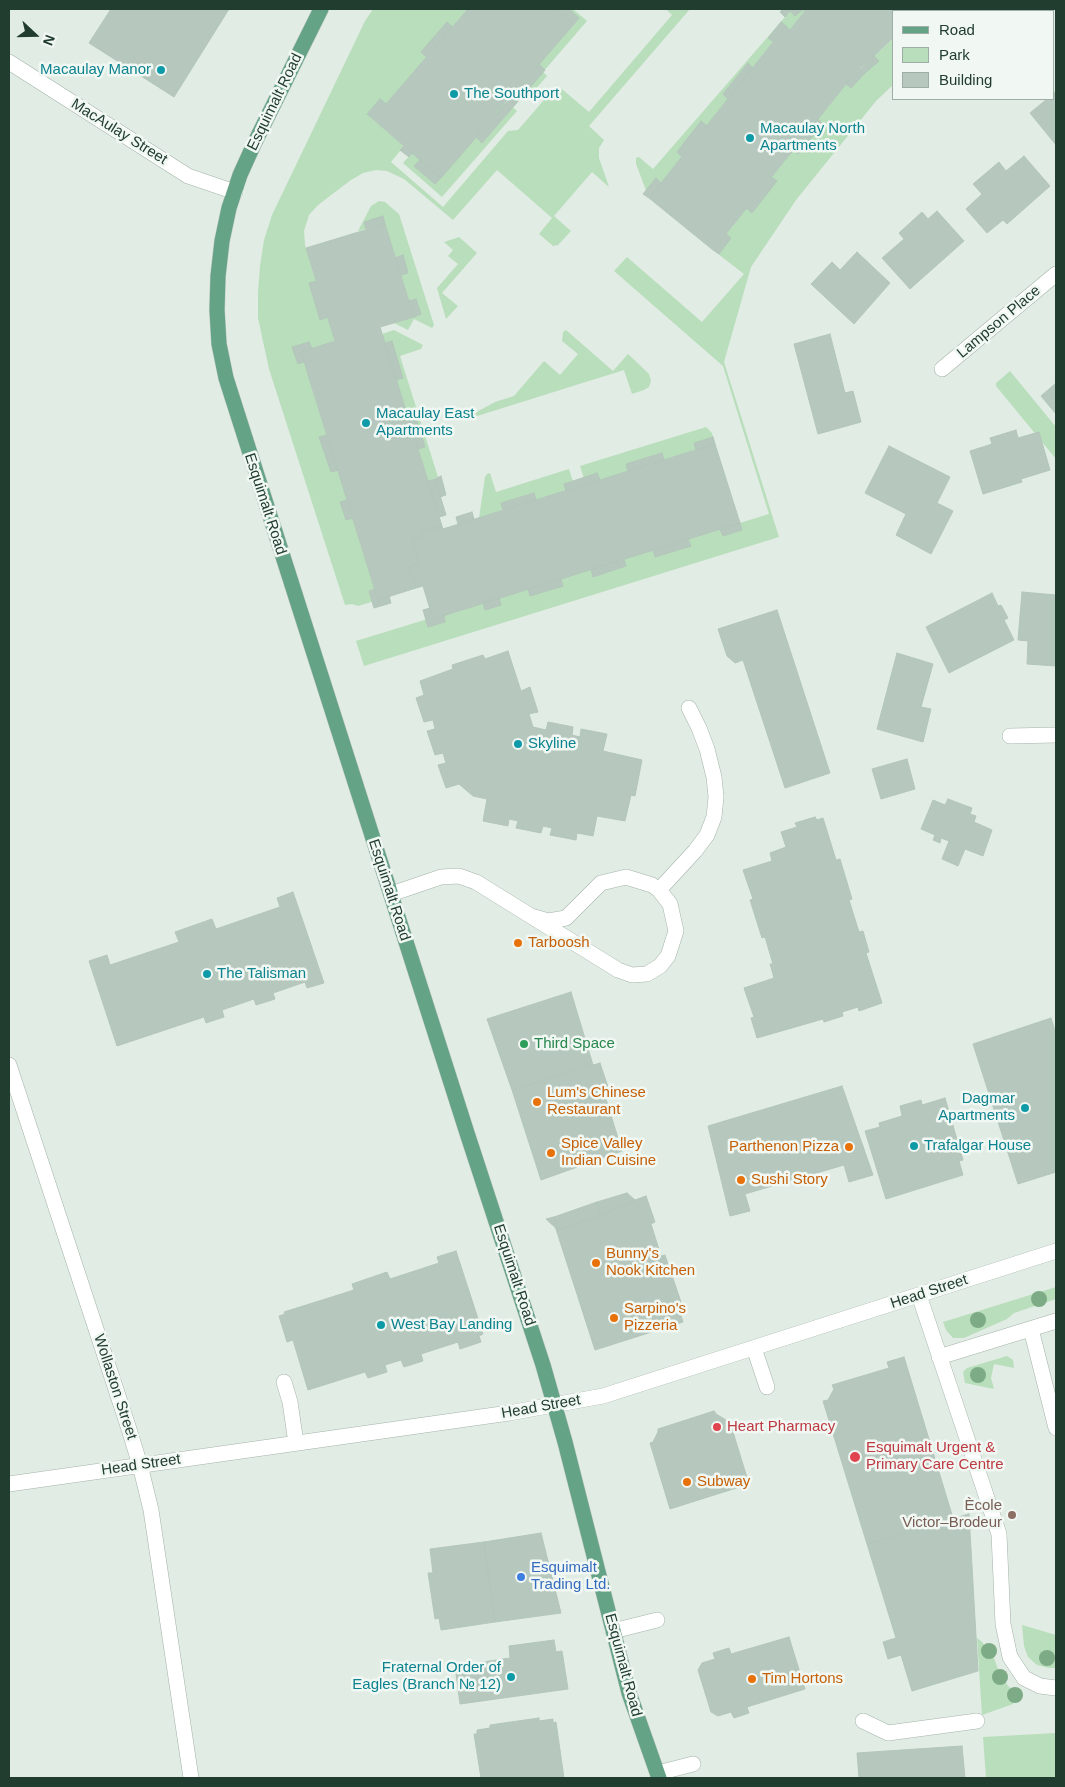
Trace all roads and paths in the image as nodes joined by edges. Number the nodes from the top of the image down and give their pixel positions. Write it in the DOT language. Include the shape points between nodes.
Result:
graph roads {
  1 [pos="321,9"];
  2 [pos="9,62"];
  3 [pos="235,192"];
  4 [pos="1056,274"];
  5 [pos="942,369"];
  6 [pos="689,708"];
  7 [pos="1056,735"];
  8 [pos="1010,736"];
  9 [pos="660,890"];
  10 [pos="391,894"];
  11 [pos="532,916"];
  12 [pos="9,1065"];
  13 [pos="1056,1252"];
  14 [pos="919,1295"];
  15 [pos="1056,1321"];
  16 [pos="1030,1329"];
  17 [pos="754,1348"];
  18 [pos="939,1357"];
  19 [pos="284,1382"];
  20 [pos="767,1387"];
  21 [pos="555,1405"];
  22 [pos="1056,1428"];
  23 [pos="296,1443"];
  24 [pos="140,1465"];
  25 [pos="9,1484"];
  26 [pos="657,1620"];
  27 [pos="613,1631"];
  28 [pos="1056,1688"];
  29 [pos="863,1721"];
  30 [pos="977,1721"];
  31 [pos="693,1764"];
  32 [pos="658,1776"];
  33 [pos="192,1778"];
  1 -- 3 [label="main road, Esquimalt Road" via="254,144"];
  2 -- 3 [label="street, MacAulay Street" via="188,176"];
  3 -- 10 [label="main road, Esquimalt Road" via="222,241 218,276 219,344 226,378"];
  4 -- 5 [label="street, Lampson Place"];
  6 -- 9 [label="street" via="700,728 714,777 714,817 695,851"];
  7 -- 8 [label="street"];
  9 -- 11 [label="street" via="626,877 600,883 566,918 548,921"];
  9 -- 11 [label="street" via="670,904 676,930 668,956 647,974 632,975 618,970"];
  10 -- 11 [label="street" via="441,877 459,876 476,882"];
  10 -- 21 [label="main road, Esquimalt Road"];
  12 -- 24 [label="street, Wollaston Street"];
  13 -- 14 [label="street, Head Street"];
  14 -- 17 [label="street, Head Street"];
  14 -- 18 [label="street"];
  15 -- 16 [label="street"];
  16 -- 18 [label="street"];
  16 -- 22 [label="street"];
  17 -- 20 [label="street"];
  17 -- 21 [label="street, Head Street" via="603,1396"];
  18 -- 28 [label="street" via="998,1534 1003,1624 1010,1657 1024,1678 1040,1686"];
  19 -- 23 [label="street"];
  21 -- 23 [label="street, Head Street"];
  21 -- 27 [label="main road, Esquimalt Road"];
  23 -- 24 [label="street, Head Street"];
  24 -- 25 [label="street, Head Street"];
  24 -- 33 [label="street, Wollaston Street" via="154,1529"];
  26 -- 27 [label="street"];
  27 -- 32 [label="main road, Esquimalt Road" via="629,1693"];
  29 -- 30 [label="street" via="888,1732"];
  31 -- 32 [label="street"];
}
